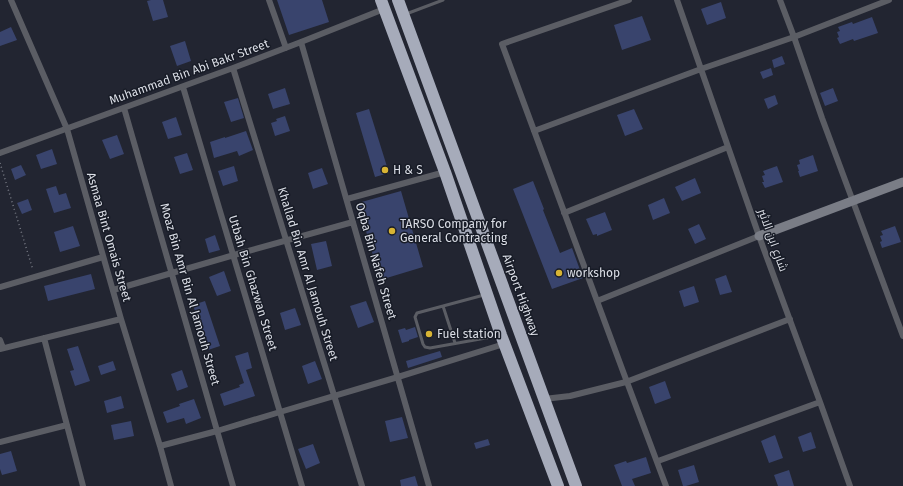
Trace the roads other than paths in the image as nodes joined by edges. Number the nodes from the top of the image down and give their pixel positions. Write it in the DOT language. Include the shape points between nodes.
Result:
graph roads {
  1 [pos="11,0"];
  2 [pos="269,0"];
  3 [pos="398,0"];
  4 [pos="443,0"];
  5 [pos="629,0"];
  6 [pos="677,0"];
  7 [pos="780,0"];
  8 [pos="890,0"];
  9 [pos="383,4"];
  10 [pos="403,15"];
  11 [pos="794,37"];
  12 [pos="301,42"];
  13 [pos="286,48"];
  14 [pos="233,68"];
  15 [pos="701,69"];
  16 [pos="183,87"];
  17 [pos="124,108"];
  18 [pos="67,129"];
  19 [pos="534,131"];
  20 [pos="728,147"];
  21 [pos="0,153"];
  22 [pos="444,172"];
  23 [pos="903,182"];
  24 [pos="346,199"];
  25 [pos="853,201"];
  26 [pos="564,213"];
  27 [pos="353,222"];
  28 [pos="759,236"];
  29 [pos="286,241"];
  30 [pos="234,255"];
  31 [pos="104,258"];
  32 [pos="172,273"];
  33 [pos="0,287"];
  34 [pos="113,290"];
  35 [pos="488,294"];
  36 [pos="596,301"];
  37 [pos="443,306"];
  38 [pos="120,319"];
  39 [pos="790,319"];
  40 [pos="903,336"];
  41 [pos="44,338"];
  42 [pos="503,339"];
  43 [pos="0,340"];
  44 [pos="455,343"];
  45 [pos="2,348"];
  46 [pos="398,377"];
  47 [pos="626,382"];
  48 [pos="334,396"];
  49 [pos="544,399"];
  50 [pos="820,402"];
  51 [pos="280,412"];
  52 [pos="67,424"];
  53 [pos="218,431"];
  54 [pos="0,442"];
  55 [pos="160,446"];
  56 [pos="658,461"];
  57 [pos="83,486"];
  58 [pos="171,486"];
  59 [pos="233,486"];
  60 [pos="302,486"];
  61 [pos="362,486"];
  62 [pos="429,486"];
  63 [pos="558,486"];
  64 [pos="576,486"];
  65 [pos="666,486"];
  66 [pos="850,486"];
  1 -- 18 [label="street, Asmaa Bint Omais Street"];
  2 -- 13 [label="street"];
  3 -- 10 [label="highway, Airport Highway"];
  4 -- 10 [label="lane"];
  5 -- 19 [label="street" via="502,44"];
  6 -- 15 [label="street, شارع ابن الاثير"];
  7 -- 11 [label="street"];
  8 -- 11 [label="street"];
  9 -- 12 [label="street, Muhammad Bin Abi Bakr Street"];
  9 -- 22 [label="highway"];
  10 -- 49 [label="highway, Airport Highway"];
  11 -- 15 [label="street"];
  11 -- 25 [label="street"];
  12 -- 13 [label="street, Muhammad Bin Abi Bakr Street"];
  12 -- 24 [label="street, Oqba Bin Nafeh Street"];
  13 -- 14 [label="street, Muhammad Bin Abi Bakr Street"];
  14 -- 16 [label="street, Muhammad Bin Abi Bakr Street"];
  14 -- 29 [label="street, Khallad Bin Amr Al Jamouh Street"];
  15 -- 19 [label="street"];
  15 -- 20 [label="street, شارع ابن الاثير"];
  16 -- 17 [label="street, Muhammad Bin Abi Bakr Street"];
  16 -- 30 [label="street, Utbah Bin Ghazwan Street"];
  17 -- 18 [label="street, Muhammad Bin Abi Bakr Street"];
  17 -- 32 [label="street, Moaz Bin Amr Bin Al Jamouh Street"];
  18 -- 21 [label="street, Muhammad Bin Abi Bakr Street"];
  18 -- 31 [label="street, Asmaa Bint Omais Street"];
  19 -- 26 [label="street"];
  20 -- 26 [label="street"];
  20 -- 28 [label="street, شارع ابن الاثير"];
  22 -- 24 [label="street"];
  22 -- 35 [label="highway"];
  23 -- 25 [label="street"];
  24 -- 27 [label="street, Oqba Bin Nafeh Street"];
  25 -- 28 [label="street"];
  25 -- 40 [label="street"];
  26 -- 36 [label="street"];
  27 -- 29 [label="street"];
  27 -- 46 [label="street, Oqba Bin Nafeh Street"];
  28 -- 36 [label="street"];
  28 -- 39 [label="street, شارع ابن الاثير"];
  29 -- 30 [label="street"];
  29 -- 48 [label="street, Khallad Bin Amr Al Jamouh Street"];
  30 -- 32 [label="street"];
  30 -- 51 [label="street, Utbah Bin Ghazwan Street"];
  31 -- 33 [label="street"];
  31 -- 34 [label="street, Asmaa Bint Omais Street"];
  32 -- 34 [label="street"];
  32 -- 53 [label="street, Moaz Bin Amr Bin Al Jamouh Street"];
  34 -- 38 [label="street, Asmaa Bint Omais Street"];
  35 -- 37 [label="lane"];
  35 -- 42 [label="highway"];
  36 -- 47 [label="street"];
  37 -- 44 [label="lane"];
  37 -- 44 [label="lane" via="416,314 423,344 428,348"];
  38 -- 41 [label="street"];
  38 -- 55 [label="street, Asmaa Bint Omais Street"];
  39 -- 47 [label="street"];
  39 -- 50 [label="street, شارع ابن الاثير"];
  41 -- 45 [label="street"];
  41 -- 52 [label="street"];
  42 -- 44 [label="lane"];
  42 -- 46 [label="street"];
  42 -- 63 [label="highway"];
  43 -- 45 [label="street"];
  46 -- 48 [label="street"];
  46 -- 62 [label="street, Oqba Bin Nafeh Street"];
  47 -- 49 [label="street" via="570,396"];
  47 -- 56 [label="street"];
  48 -- 51 [label="street"];
  48 -- 61 [label="street, Khallad Bin Amr Al Jamouh Street"];
  49 -- 64 [label="highway, Airport Highway"];
  50 -- 56 [label="street"];
  50 -- 66 [label="street, شارع ابن الاثير"];
  51 -- 53 [label="street"];
  51 -- 60 [label="street, Utbah Bin Ghazwan Street"];
  52 -- 54 [label="street"];
  52 -- 57 [label="street"];
  53 -- 55 [label="street"];
  53 -- 59 [label="street, Moaz Bin Amr Bin Al Jamouh Street"];
  55 -- 58 [label="street, Asmaa Bint Omais Street"];
  56 -- 65 [label="street"];
}
